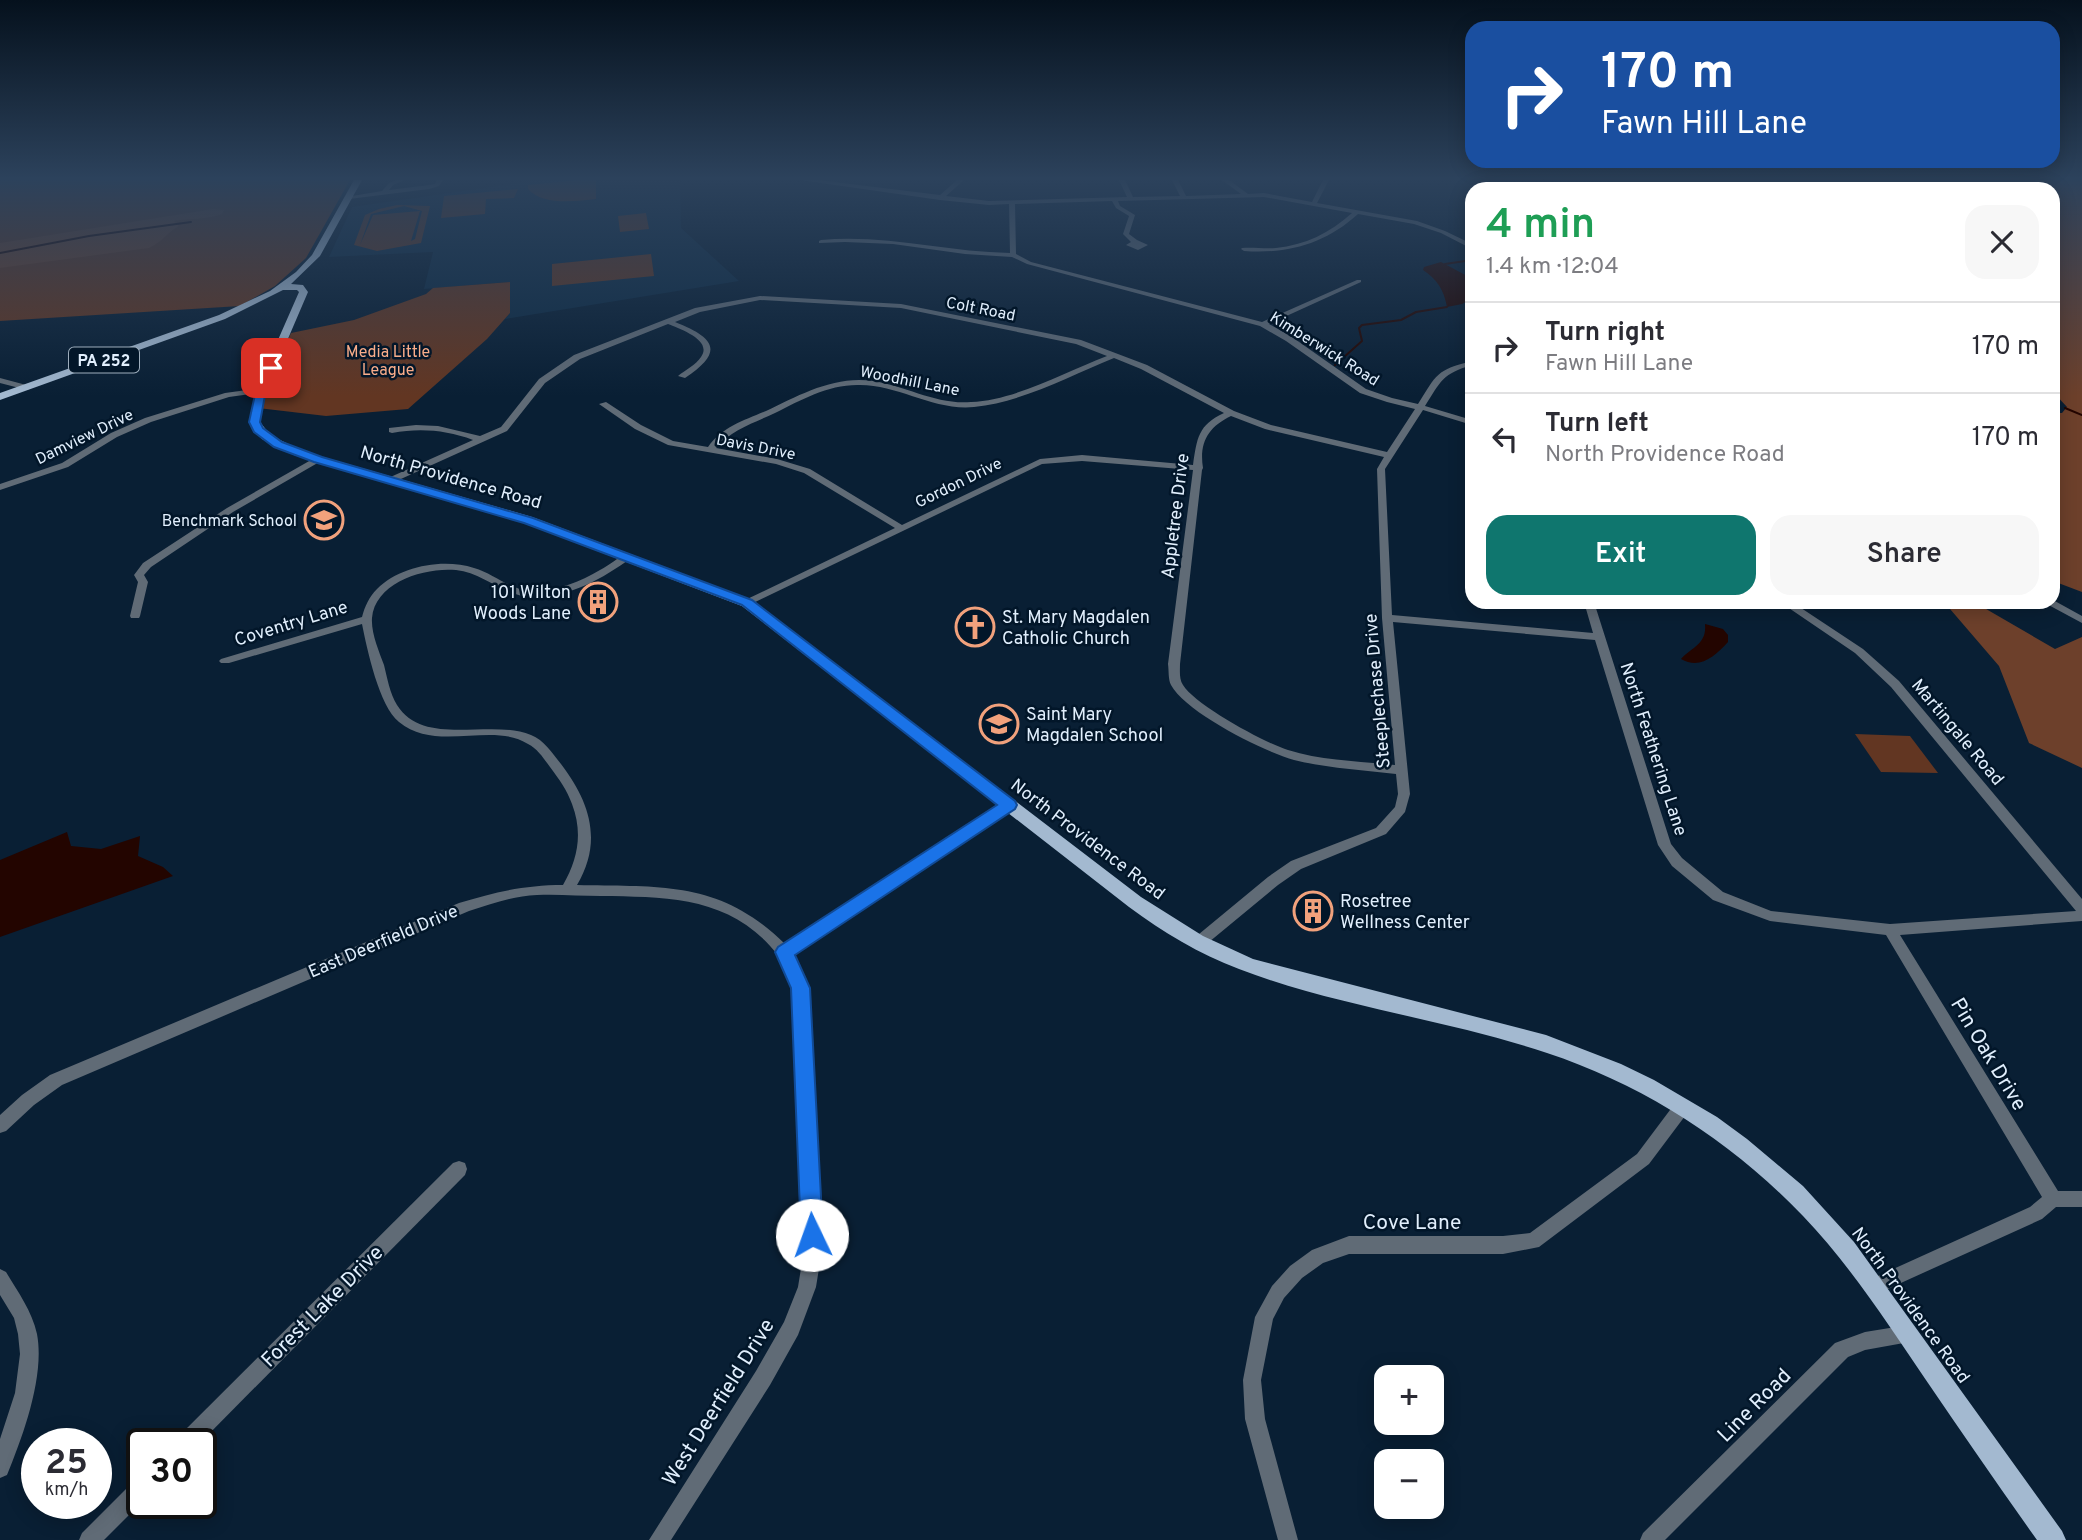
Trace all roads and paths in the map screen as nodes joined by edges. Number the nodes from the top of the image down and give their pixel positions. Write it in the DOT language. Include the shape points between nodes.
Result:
graph roads {
  1 [pos="318,252"];
  2 [pos="951,252"];
  3 [pos="1013,252"];
  4 [pos="1013,255"];
  5 [pos="1359,281"];
  6 [pos="283,286"];
  7 [pos="667,321"];
  8 [pos="1263,324"];
  9 [pos="1116,355"];
  10 [pos="1465,365"];
  11 [pos="682,376"];
  12 [pos="0,380"];
  13 [pos="27,388"];
  14 [pos="261,390"];
  15 [pos="0,397"];
  16 [pos="603,404"];
  17 [pos="1420,408"];
  18 [pos="1231,413"];
  19 [pos="1465,421"];
  20 [pos="392,430"];
  21 [pos="482,440"];
  22 [pos="710,451"];
  23 [pos="1388,455"];
  24 [pos="318,460"];
  25 [pos="1199,468"];
  26 [pos="389,481"];
  27 [pos="0,487"];
  28 [pos="899,527"];
  29 [pos="628,556"];
  30 [pos="747,603"];
  31 [pos="2060,608"];
  32 [pos="1591,609"];
  33 [pos="1795,609"];
  34 [pos="135,616"];
  35 [pos="1387,618"];
  36 [pos="366,619"];
  37 [pos="2082,620"];
  38 [pos="1599,637"];
  39 [pos="225,661"];
  40 [pos="1401,770"];
  41 [pos="1009,805"];
  42 [pos="567,890"];
  43 [pos="2082,909"];
  44 [pos="2082,916"];
  45 [pos="1890,930"];
  46 [pos="1198,943"];
  47 [pos="784,952"];
  48 [pos="1682,1107"];
  49 [pos="0,1126"];
  50 [pos="459,1169"];
  51 [pos="2053,1199"];
  52 [pos="2082,1199"];
  53 [pos="0,1278"];
  54 [pos="1875,1286"];
  55 [pos="1908,1334"];
  56 [pos="201,1428"];
  57 [pos="0,1468"];
  58 [pos="126,1503"];
  59 [pos="89,1540"];
  60 [pos="659,1540"];
  61 [pos="1288,1540"];
  62 [pos="1650,1540"];
  63 [pos="2053,1540"];
  1 -- 6 [label="main road, PA 252"];
  2 -- 4 [label="street"];
  3 -- 4 [label="street"];
  4 -- 8 [label="street, Kimberwick Road" via="1031,264"];
  5 -- 8 [label="street"];
  6 -- 13 [label="main road, PA 252" via="208,323"];
  6 -- 14 [label="main road, North Providence Road" via="303,288 304,292"];
  7 -- 9 [label="street, Colt Road" via="760,298 889,305 1078,341"];
  7 -- 11 [label="street" via="696,332 708,344 705,359"];
  7 -- 21 [label="street, Colt Road" via="604,344 558,368 530,394 504,429"];
  8 -- 17 [label="street, Kimberwick Road" via="1363,391"];
  9 -- 18 [label="street, Colt Road"];
  9 -- 22 [label="street, Woodhill Lane" via="996,401 970,405 870,383 841,383 730,431"];
  10 -- 17 [label="street, Steeplechase Drive" via="1440,376"];
  12 -- 13 [label="street"];
  13 -- 15 [label="main road, PA 252"];
  14 -- 24 [label="main road, North Providence Road" via="255,422 258,430 278,445"];
  14 -- 27 [label="street, Damview Drive" via="228,395 128,427 65,465"];
  16 -- 22 [label="street, Davis Drive" via="659,439"];
  17 -- 19 [label="street, Kimberwick Road"];
  17 -- 23 [label="street, Steeplechase Drive"];
  18 -- 23 [label="street, Colt Road" via="1268,427"];
  18 -- 25 [label="street, Appletree Drive" via="1205,429"];
  20 -- 21 [label="street" via="431,426"];
  21 -- 26 [label="street, Colt Road"];
  22 -- 28 [label="street, Davis Drive" via="807,471"];
  23 -- 35 [label="street, Steeplechase Drive" via="1381,469 1380,488"];
  24 -- 26 [label="main road, North Providence Road"];
  24 -- 34 [label="street" via="147,565 139,575 143,582"];
  25 -- 28 [label="street, Gordon Drive" via="1082,458 1040,462"];
  25 -- 40 [label="street, Appletree Drive" via="1174,663 1177,685 1196,704 1282,753"];
  26 -- 29 [label="main road, North Providence Road" via="528,520"];
  28 -- 30 [label="street, Gordon Drive"];
  29 -- 30 [label="main road, North Providence Road"];
  29 -- 36 [label="street" via="600,577 553,593 510,591 467,569 429,569 387,585 373,599"];
  30 -- 41 [label="main road, North Providence Road"];
  31 -- 37 [label="street"];
  32 -- 38 [label="street, North Feathering Lane"];
  33 -- 43 [label="street, Martingale Road" via="1858,651 1895,684"];
  35 -- 38 [label="street"];
  35 -- 40 [label="street, Steeplechase Drive"];
  36 -- 39 [label="street, Coventry Lane"];
  36 -- 42 [label="street" via="396,715 432,732 525,737 540,745 564,775 582,806 584,830 582,862"];
  38 -- 45 [label="street, North Feathering Lane" via="1664,845 1677,862 1718,896 1770,916"];
  40 -- 46 [label="street, Steeplechase Drive" via="1401,809 1381,831 1296,865"];
  41 -- 46 [label="main road, North Providence Road" via="1135,902"];
  41 -- 47 [label="street"];
  42 -- 47 [label="street, East Deerfield Drive" via="697,897 726,907 761,929"];
  42 -- 49 [label="street, East Deerfield Drive" via="498,896 432,920 56,1080"];
  44 -- 45 [label="street, North Feathering Lane"];
  45 -- 51 [label="street, Pin Oak Drive"];
  46 -- 48 [label="main road, North Providence Road" via="1277,974 1547,1044 1596,1061"];
  47 -- 60 [label="street, West Deerfield Drive" via="800,988 813,1250 807,1287 763,1378"];
  48 -- 54 [label="main road, North Providence Road" via="1750,1154 1796,1194"];
  48 -- 61 [label="street, Cove Lane" via="1643,1159 1533,1241 1349,1245 1318,1256 1296,1272 1264,1317 1252,1380 1255,1419"];
  50 -- 56 [label="street, Forest Lake Drive"];
  51 -- 52 [label="street"];
  51 -- 54 [label="street" via="2036,1213"];
  53 -- 57 [label="street" via="23,1317 31,1353"];
  54 -- 55 [label="main road, North Providence Road"];
  55 -- 62 [label="street, Line Road" via="1842,1350"];
  55 -- 63 [label="main road, North Providence Road"];
  58 -- 59 [label="street"];
}
